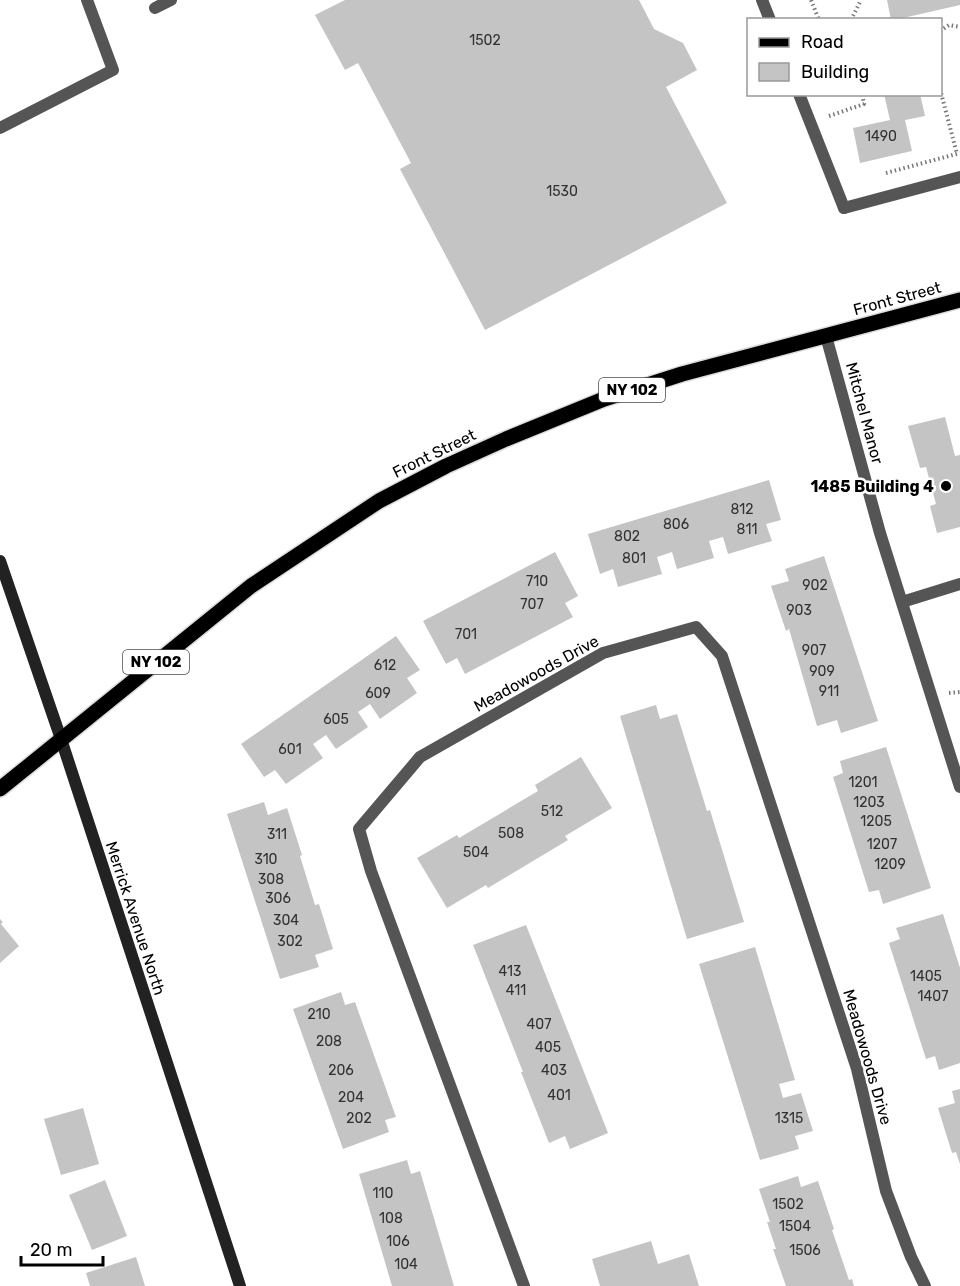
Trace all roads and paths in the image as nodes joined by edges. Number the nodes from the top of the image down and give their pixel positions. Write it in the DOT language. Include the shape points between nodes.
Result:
graph roads {
  1 [pos="87,0"];
  2 [pos="171,0"];
  3 [pos="762,0"];
  4 [pos="811,0"];
  5 [pos="861,0"];
  6 [pos="155,8"];
  7 [pos="769,18"];
  8 [pos="818,18"];
  9 [pos="852,18"];
  10 [pos="960,27"];
  11 [pos="942,30"];
  12 [pos="800,96"];
  13 [pos="862,96"];
  14 [pos="942,96"];
  15 [pos="825,105"];
  16 [pos="0,128"];
  17 [pos="958,154"];
  18 [pos="877,176"];
  19 [pos="960,177"];
  20 [pos="960,300"];
  21 [pos="826,336"];
  22 [pos="0,561"];
  23 [pos="960,584"];
  24 [pos="902,602"];
  25 [pos="61,739"];
  26 [pos="960,787"];
  27 [pos="0,789"];
  28 [pos="240,1286"];
  29 [pos="524,1286"];
  30 [pos="925,1286"];
  1 -- 16 [label="street" via="112,70"];
  2 -- 6 [label="street"];
  3 -- 7 [label="street"];
  4 -- 8 [label="path"];
  5 -- 9 [label="path"];
  10 -- 11 [label="path" via="949,25"];
  12 -- 19 [label="street" via="844,208"];
  13 -- 15 [label="path" via="864,104 829,116"];
  14 -- 17 [label="path"];
  17 -- 18 [label="path"];
  20 -- 21 [label="main road, Front Street / NY 102"];
  21 -- 24 [label="street, Mitchel Manor"];
  21 -- 25 [label="main road, Front Street / NY 102" via="604,399 496,443 379,501 250,586"];
  22 -- 25 [label="main road, Merrick Avenue North"];
  23 -- 24 [label="street"];
  24 -- 26 [label="street, Mitchel Manor"];
  25 -- 27 [label="main road, Front Street / NY 102"];
  25 -- 28 [label="main road, Merrick Avenue North"];
  29 -- 30 [label="street, Meadowoods Drive" via="359,829 420,757 603,652 696,627 722,656 857,1069 886,1191"];
}
